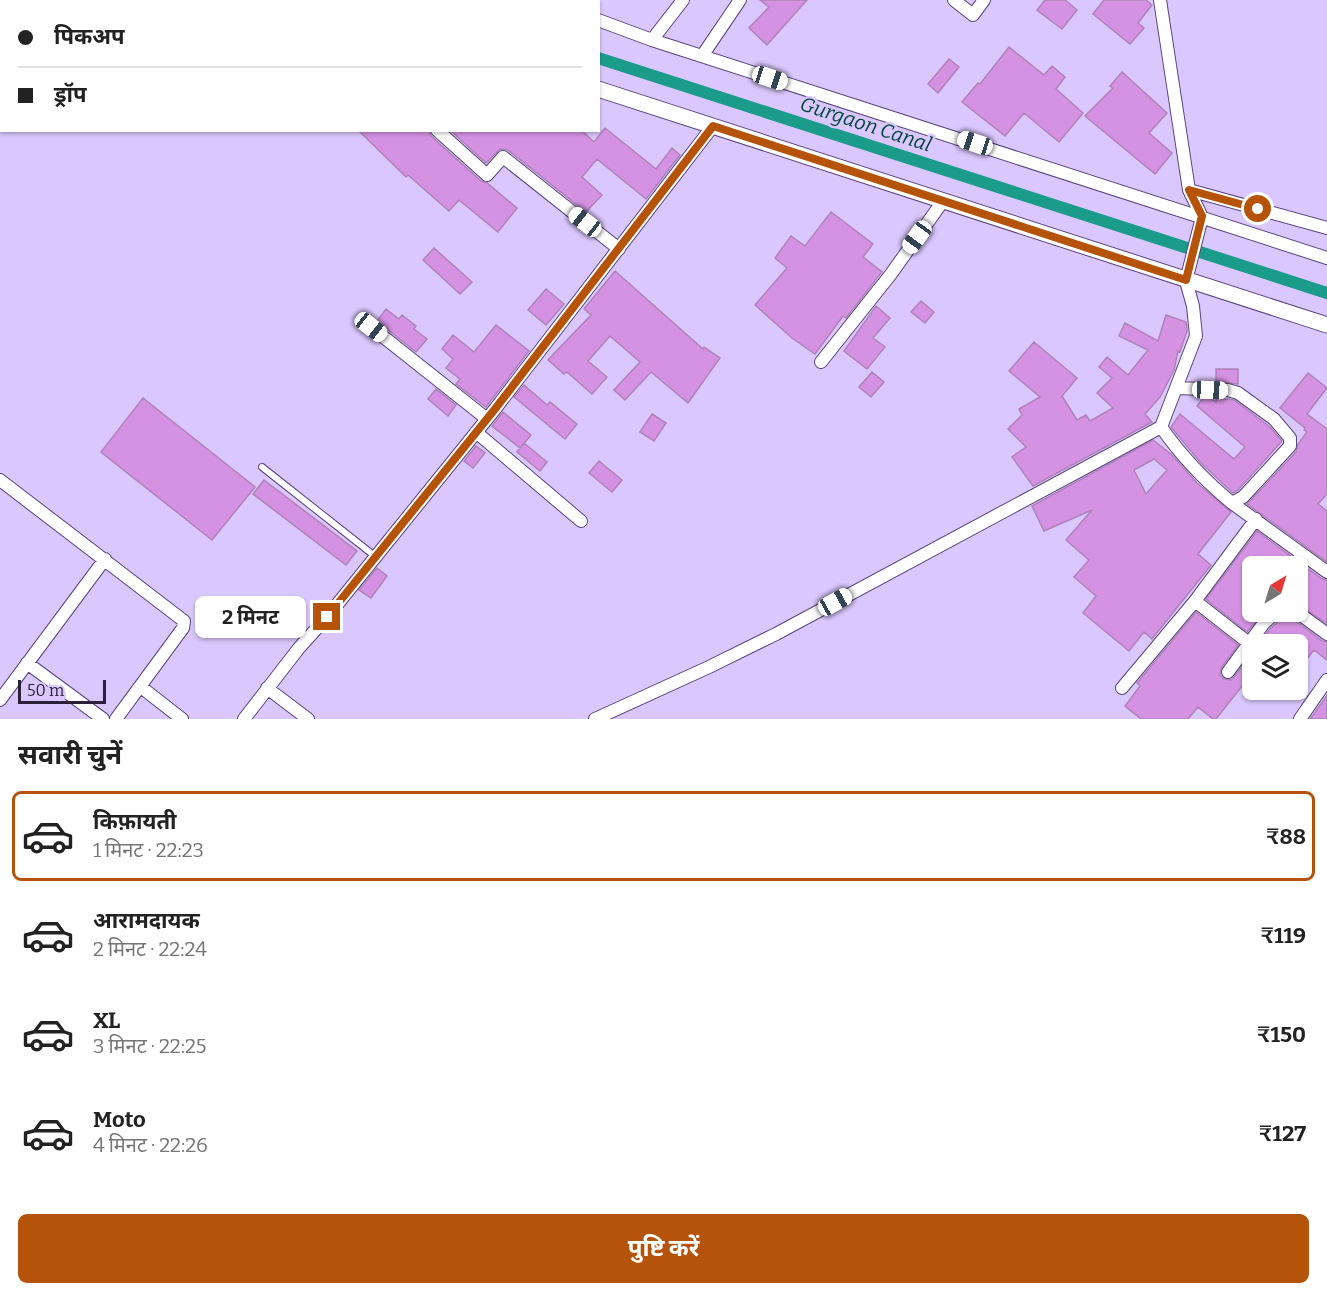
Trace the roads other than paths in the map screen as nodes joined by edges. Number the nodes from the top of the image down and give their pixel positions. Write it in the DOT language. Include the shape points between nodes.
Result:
graph roads {
  1 [pos="683,0"];
  2 [pos="740,0"];
  3 [pos="954,0"];
  4 [pos="984,0"];
  5 [pos="1160,0"];
  6 [pos="600,21"];
  7 [pos="652,40"];
  8 [pos="702,56"];
  9 [pos="600,90"];
  10 [pos="713,126"];
  11 [pos="439,132"];
  12 [pos="1189,190"];
  13 [pos="943,201"];
  14 [pos="1202,216"];
  15 [pos="1327,228"];
  16 [pos="618,249"];
  17 [pos="1327,258"];
  18 [pos="1186,280"];
  19 [pos="1327,325"];
  20 [pos="371,327"];
  21 [pos="821,362"];
  22 [pos="1176,388"];
  23 [pos="487,419"];
  24 [pos="1161,427"];
  25 [pos="476,432"];
  26 [pos="262,466"];
  27 [pos="0,480"];
  28 [pos="1232,503"];
  29 [pos="1256,519"];
  30 [pos="581,521"];
  31 [pos="376,557"];
  32 [pos="105,559"];
  33 [pos="1327,572"];
  34 [pos="1195,601"];
  35 [pos="1308,620"];
  36 [pos="1327,634"];
  37 [pos="1242,638"];
  38 [pos="1242,654"];
  39 [pos="27,663"];
  40 [pos="1228,672"];
  41 [pos="1327,680"];
  42 [pos="141,687"];
  43 [pos="267,688"];
  44 [pos="1122,688"];
  45 [pos="0,700"];
  46 [pos="103,719"];
  47 [pos="116,719"];
  48 [pos="183,719"];
  49 [pos="244,719"];
  50 [pos="308,719"];
  51 [pos="595,719"];
  52 [pos="1300,719"];
  1 -- 7 [label="street"];
  2 -- 8 [label="street"];
  3 -- 4 [label="street" via="973,15"];
  5 -- 12 [label="street"];
  6 -- 7 [label="street"];
  7 -- 8 [label="street"];
  8 -- 14 [label="street"];
  9 -- 10 [label="street"];
  10 -- 13 [label="street"];
  10 -- 16 [label="street"];
  11 -- 16 [label="street" via="487,175 503,157"];
  12 -- 14 [label="street"];
  12 -- 15 [label="street"];
  13 -- 18 [label="street"];
  13 -- 21 [label="street"];
  14 -- 17 [label="street"];
  14 -- 18 [label="street"];
  16 -- 23 [label="street"];
  18 -- 19 [label="street"];
  18 -- 22 [label="street" via="1196,336"];
  20 -- 23 [label="street"];
  22 -- 24 [label="street"];
  22 -- 28 [label="street" via="1238,393 1274,419 1290,438 1290,446 1243,497"];
  23 -- 25 [label="street"];
  24 -- 28 [label="street" via="1183,458"];
  24 -- 51 [label="street" via="776,634"];
  25 -- 30 [label="street"];
  25 -- 31 [label="street"];
  26 -- 31 [label="lane"];
  27 -- 32 [label="street"];
  28 -- 29 [label="street"];
  29 -- 33 [label="street"];
  29 -- 34 [label="street"];
  31 -- 43 [label="street"];
  32 -- 39 [label="street"];
  32 -- 42 [label="street" via="184,621"];
  34 -- 37 [label="street"];
  34 -- 44 [label="street"];
  35 -- 36 [label="street"];
  38 -- 40 [label="street"];
  39 -- 45 [label="street"];
  39 -- 46 [label="street"];
  41 -- 52 [label="street"];
  42 -- 47 [label="street"];
  42 -- 48 [label="street"];
  43 -- 49 [label="street"];
  43 -- 50 [label="street"];
}
